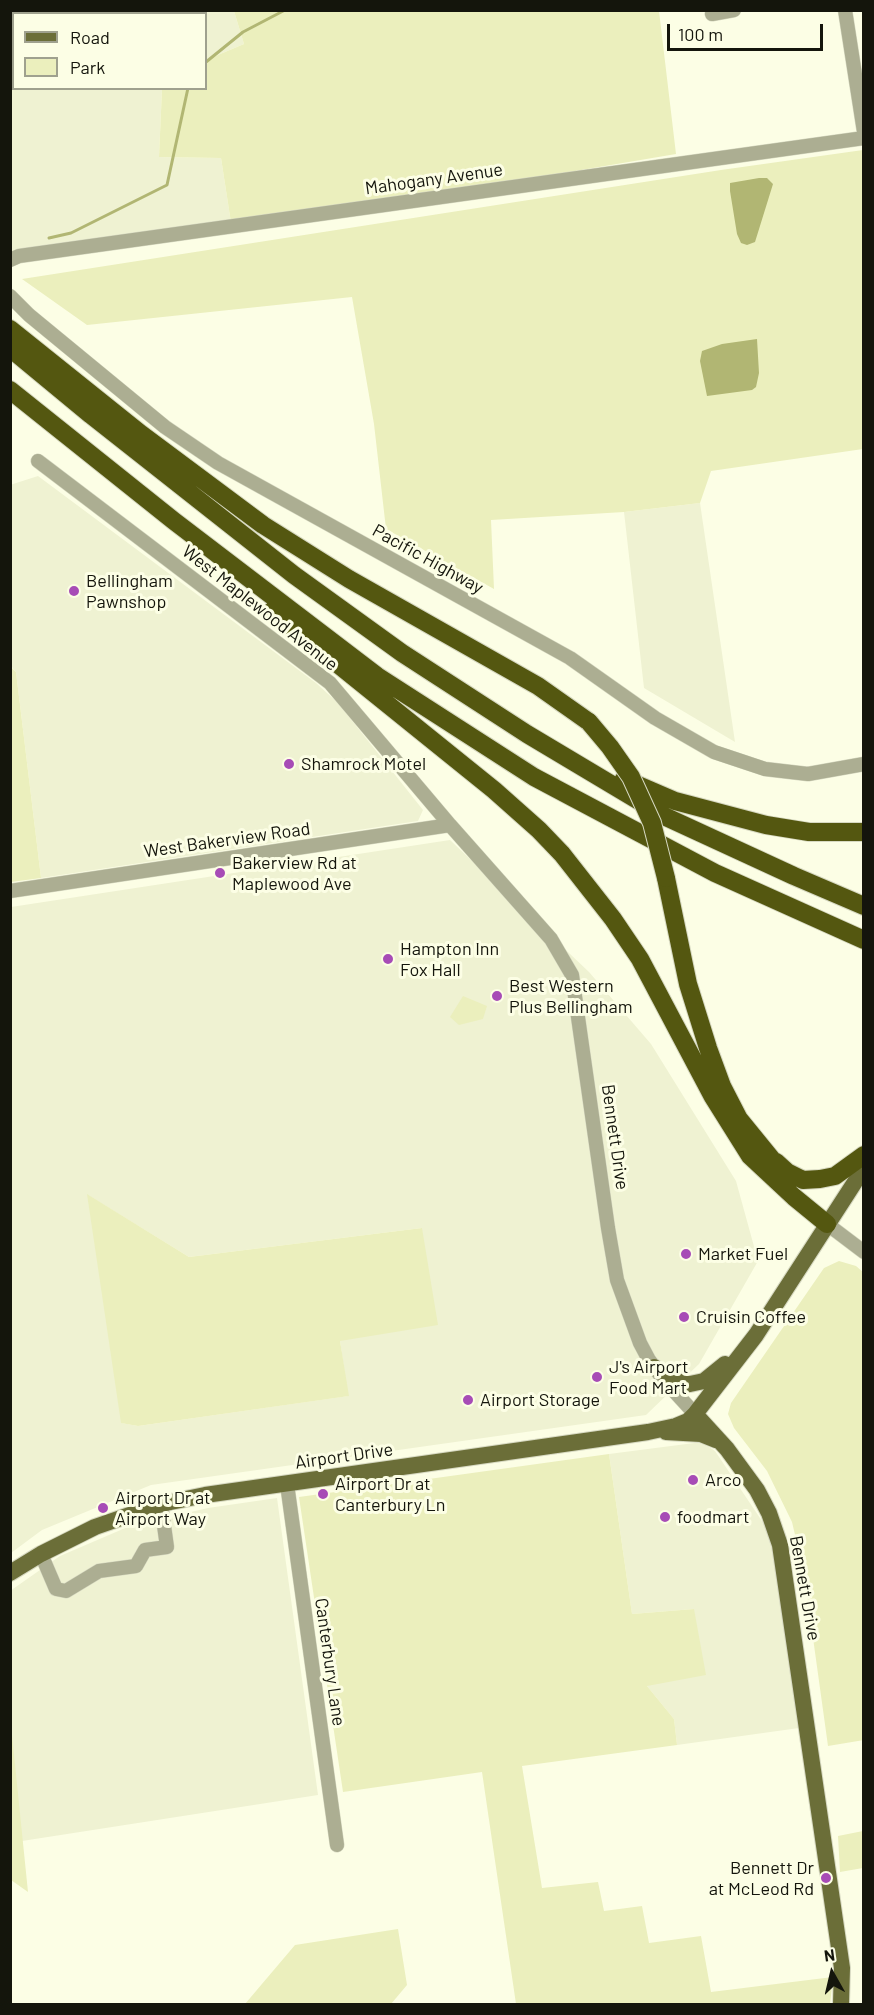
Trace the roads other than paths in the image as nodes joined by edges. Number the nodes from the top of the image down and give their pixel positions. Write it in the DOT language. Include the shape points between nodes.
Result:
graph roads {
  1 [pos="735,10"];
  2 [pos="845,10"];
  3 [pos="712,14"];
  4 [pos="864,132"];
  5 [pos="864,138"];
  6 [pos="10,260"];
  7 [pos="10,296"];
  8 [pos="10,329"];
  9 [pos="10,348"];
  10 [pos="10,390"];
  11 [pos="38,461"];
  12 [pos="174,521"];
  13 [pos="527,734"];
  14 [pos="864,764"];
  15 [pos="450,825"];
  16 [pos="864,832"];
  17 [pos="10,891"];
  18 [pos="864,906"];
  19 [pos="864,940"];
  20 [pos="572,975"];
  21 [pos="864,1155"];
  22 [pos="768,1156"];
  23 [pos="864,1168"];
  24 [pos="827,1224"];
  25 [pos="864,1252"];
  26 [pos="756,1335"];
  27 [pos="654,1367"];
  28 [pos="695,1414"];
  29 [pos="648,1432"];
  30 [pos="722,1444"];
  31 [pos="287,1484"];
  32 [pos="161,1504"];
  33 [pos="41,1554"];
  34 [pos="10,1574"];
  35 [pos="337,1845"];
  36 [pos="841,2004"];
  1 -- 3 [label="street"];
  2 -- 4 [label="street"];
  5 -- 6 [label="street, Mahogany Avenue"];
  7 -- 14 [label="street, Pacific Highway" via="165,427 218,463 570,658 655,718 714,752 765,769 808,774"];
  8 -- 22 [label="highway, bridge" via="263,525 538,686 589,722 631,777 652,823 688,984 708,1048 740,1119"];
  9 -- 13 [label="highway" via="294,575 402,653"];
  10 -- 12 [label="highway"];
  11 -- 15 [label="street, West Maplewood Avenue" via="330,683"];
  12 -- 19 [label="highway" via="377,676 534,777 715,873"];
  12 -- 24 [label="highway" via="319,650 494,790 562,854 640,959 707,1086 750,1156"];
  13 -- 16 [label="highway" via="675,801 711,812 809,832"];
  13 -- 18 [label="highway" via="666,817"];
  15 -- 17 [label="street, West Bakerview Road"];
  15 -- 20 [label="street, West Maplewood Avenue" via="551,939"];
  20 -- 27 [label="street, Bennett Drive" via="617,1280 640,1343"];
  21 -- 22 [label="highway" via="835,1176 803,1180"];
  22 -- 24 [label="highway"];
  23 -- 24 [label="main road"];
  24 -- 25 [label="street"];
  24 -- 26 [label="main road"];
  26 -- 27 [label="main road" via="704,1381 682,1383"];
  26 -- 28 [label="main road"];
  27 -- 28 [label="street, Bennett Drive"];
  28 -- 29 [label="main road, Airport Drive" via="676,1426"];
  28 -- 30 [label="main road, Bennett Drive"];
  29 -- 30 [label="main road" via="701,1434"];
  29 -- 31 [label="main road, Airport Drive"];
  30 -- 36 [label="main road, Bennett Drive" via="757,1490 780,1545 842,1968"];
  31 -- 32 [label="main road, Airport Drive"];
  31 -- 35 [label="street, Canterbury Lane"];
  32 -- 33 [label="main road, Airport Drive" via="95,1527"];
  32 -- 33 [label="street" via="167,1547 145,1550 136,1566 99,1571 66,1591 56,1589"];
  33 -- 34 [label="main road, Airport Drive"];
}
